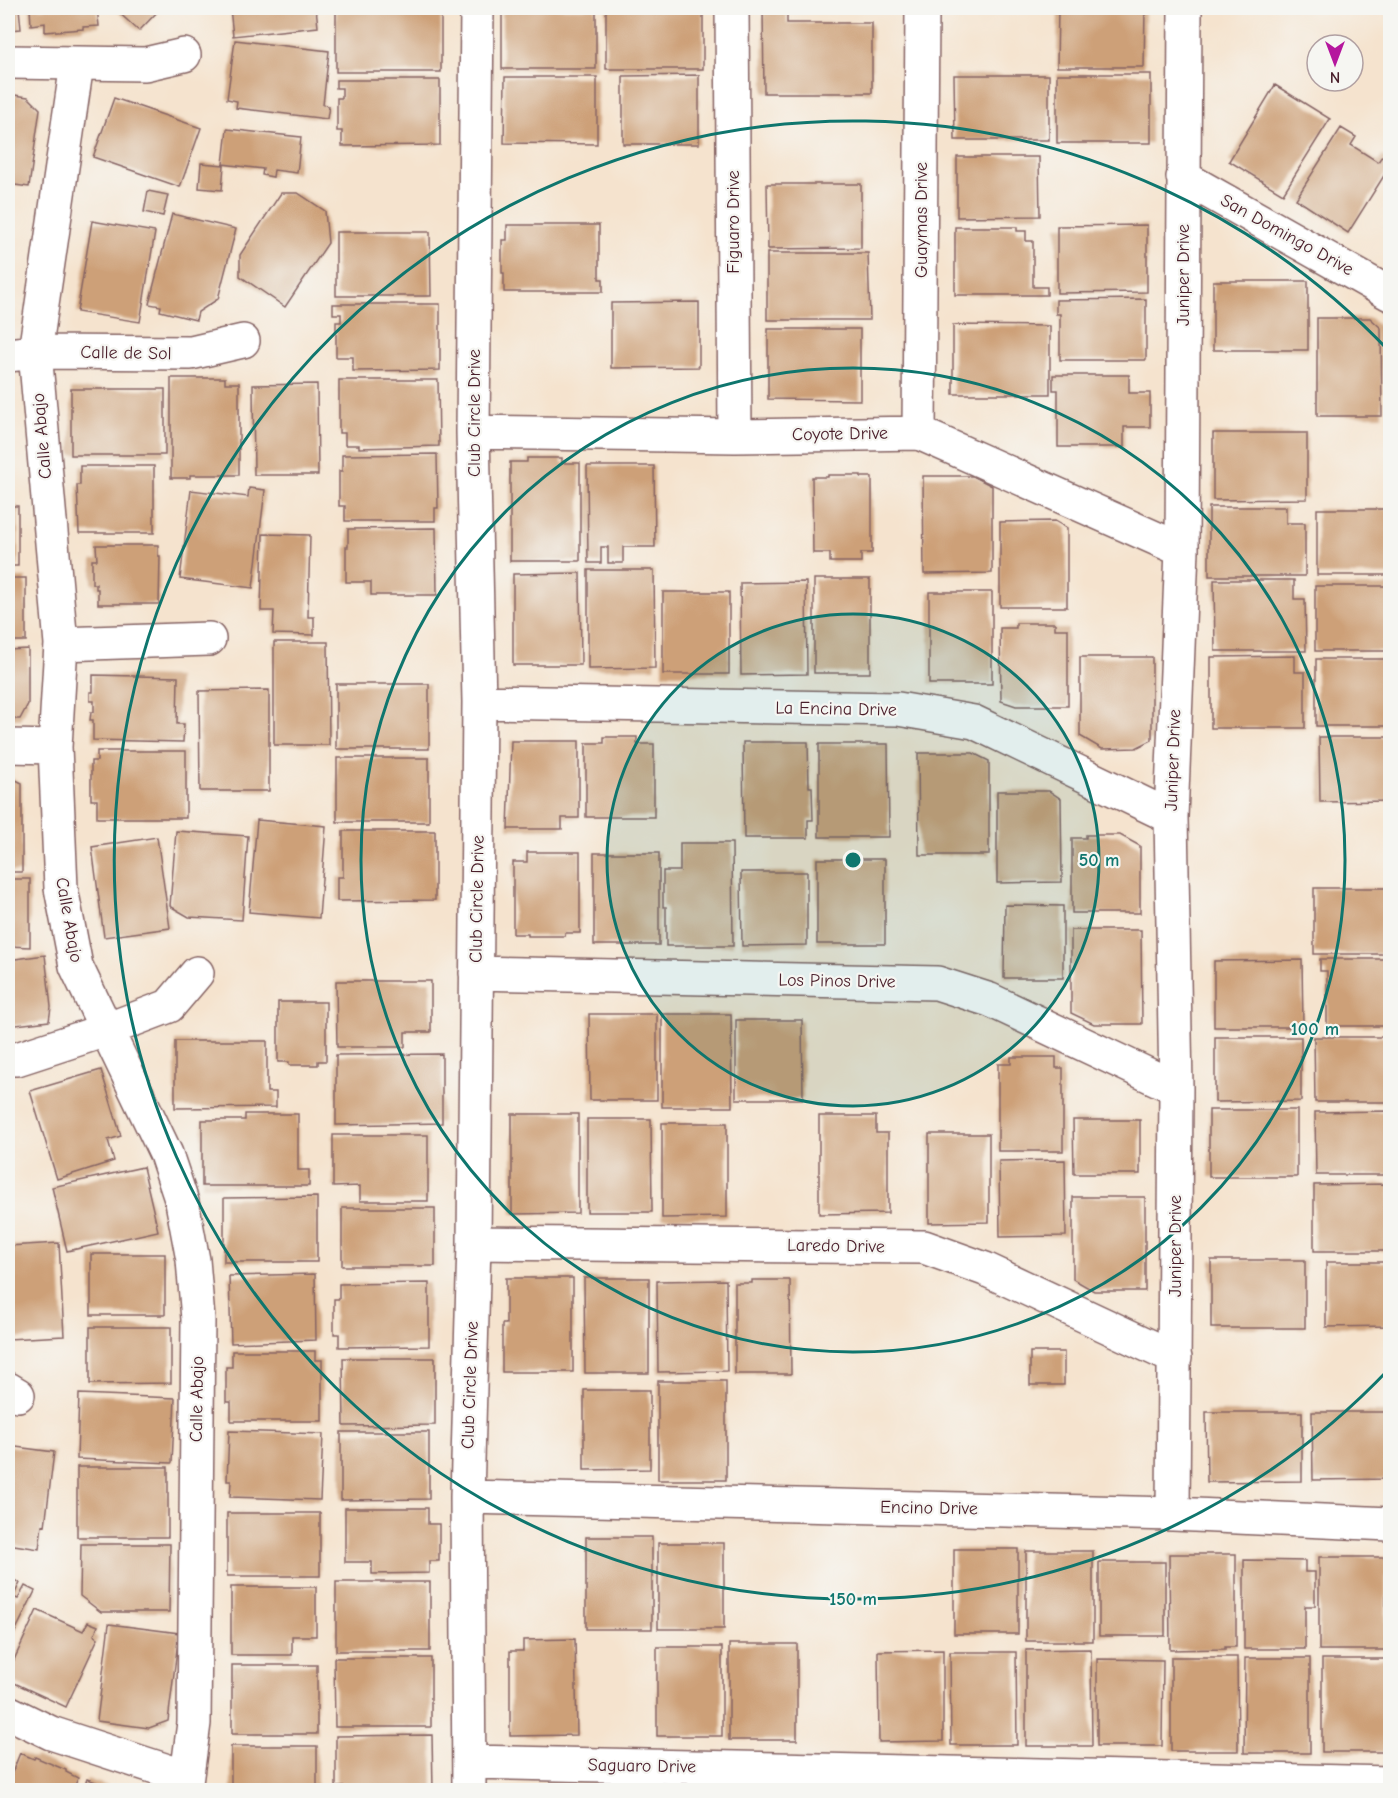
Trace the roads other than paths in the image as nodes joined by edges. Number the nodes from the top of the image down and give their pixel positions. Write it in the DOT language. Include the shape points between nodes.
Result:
graph roads {
  1 [pos="477,8"];
  2 [pos="732,8"];
  3 [pos="922,8"];
  4 [pos="1185,8"];
  5 [pos="184,55"];
  6 [pos="8,62"];
  7 [pos="77,64"];
  8 [pos="1183,177"];
  9 [pos="1390,294"];
  10 [pos="243,341"];
  11 [pos="21,354"];
  12 [pos="473,432"];
  13 [pos="919,433"];
  14 [pos="735,436"];
  15 [pos="1182,550"];
  16 [pos="209,639"];
  17 [pos="61,644"];
  18 [pos="479,702"];
  19 [pos="8,747"];
  20 [pos="55,747"];
  21 [pos="1171,817"];
  22 [pos="197,973"];
  23 [pos="476,973"];
  24 [pos="106,1030"];
  25 [pos="8,1059"];
  26 [pos="1176,1088"];
  27 [pos="474,1243"];
  28 [pos="1175,1358"];
  29 [pos="467,1497"];
  30 [pos="1173,1514"];
  31 [pos="1390,1524"];
  32 [pos="8,1712"];
  33 [pos="469,1776"];
  34 [pos="185,1784"];
  35 [pos="1390,1784"];
  1 -- 12 [label="street, Club Circle Drive"];
  2 -- 14 [label="street, Figuaro Drive"];
  3 -- 13 [label="street, Guaymas Drive"];
  4 -- 8 [label="street, Juniper Drive"];
  5 -- 7 [label="street" via="145,64"];
  6 -- 7 [label="street"];
  7 -- 11 [label="street, Calle Abajo"];
  8 -- 9 [label="street, San Domingo Drive"];
  8 -- 15 [label="street, Juniper Drive"];
  10 -- 11 [label="street, Calle de Sol" via="191,353"];
  11 -- 17 [label="street, Calle Abajo"];
  12 -- 14 [label="street, Coyote Drive"];
  12 -- 18 [label="street, Club Circle Drive"];
  13 -- 14 [label="street, Coyote Drive"];
  13 -- 15 [label="street, Coyote Drive"];
  15 -- 21 [label="street, Juniper Drive"];
  16 -- 17 [label="street"];
  17 -- 20 [label="street, Calle Abajo"];
  18 -- 21 [label="street, La Encina Drive" via="898,709 974,722"];
  18 -- 23 [label="street, Club Circle Drive"];
  19 -- 20 [label="street"];
  20 -- 24 [label="street, Calle Abajo" via="62,888 74,955"];
  21 -- 26 [label="street, Juniper Drive"];
  22 -- 24 [label="street" via="169,1006"];
  23 -- 26 [label="street, Los Pinos Drive" via="937,983 990,1000"];
  23 -- 27 [label="street, Club Circle Drive"];
  24 -- 25 [label="street"];
  24 -- 34 [label="street, Calle Abajo" via="166,1154 182,1202 193,1260 198,1319 194,1723"];
  26 -- 28 [label="street, Juniper Drive"];
  27 -- 28 [label="street, Laredo Drive" via="924,1247 984,1269"];
  27 -- 29 [label="street, Club Circle Drive"];
  28 -- 30 [label="street, Juniper Drive"];
  29 -- 30 [label="street, Encino Drive"];
  29 -- 33 [label="street, Club Circle Drive"];
  30 -- 31 [label="street, Encino Drive"];
  32 -- 34 [label="street" via="51,1733"];
  33 -- 35 [label="street, Saguaro Drive"];
}
